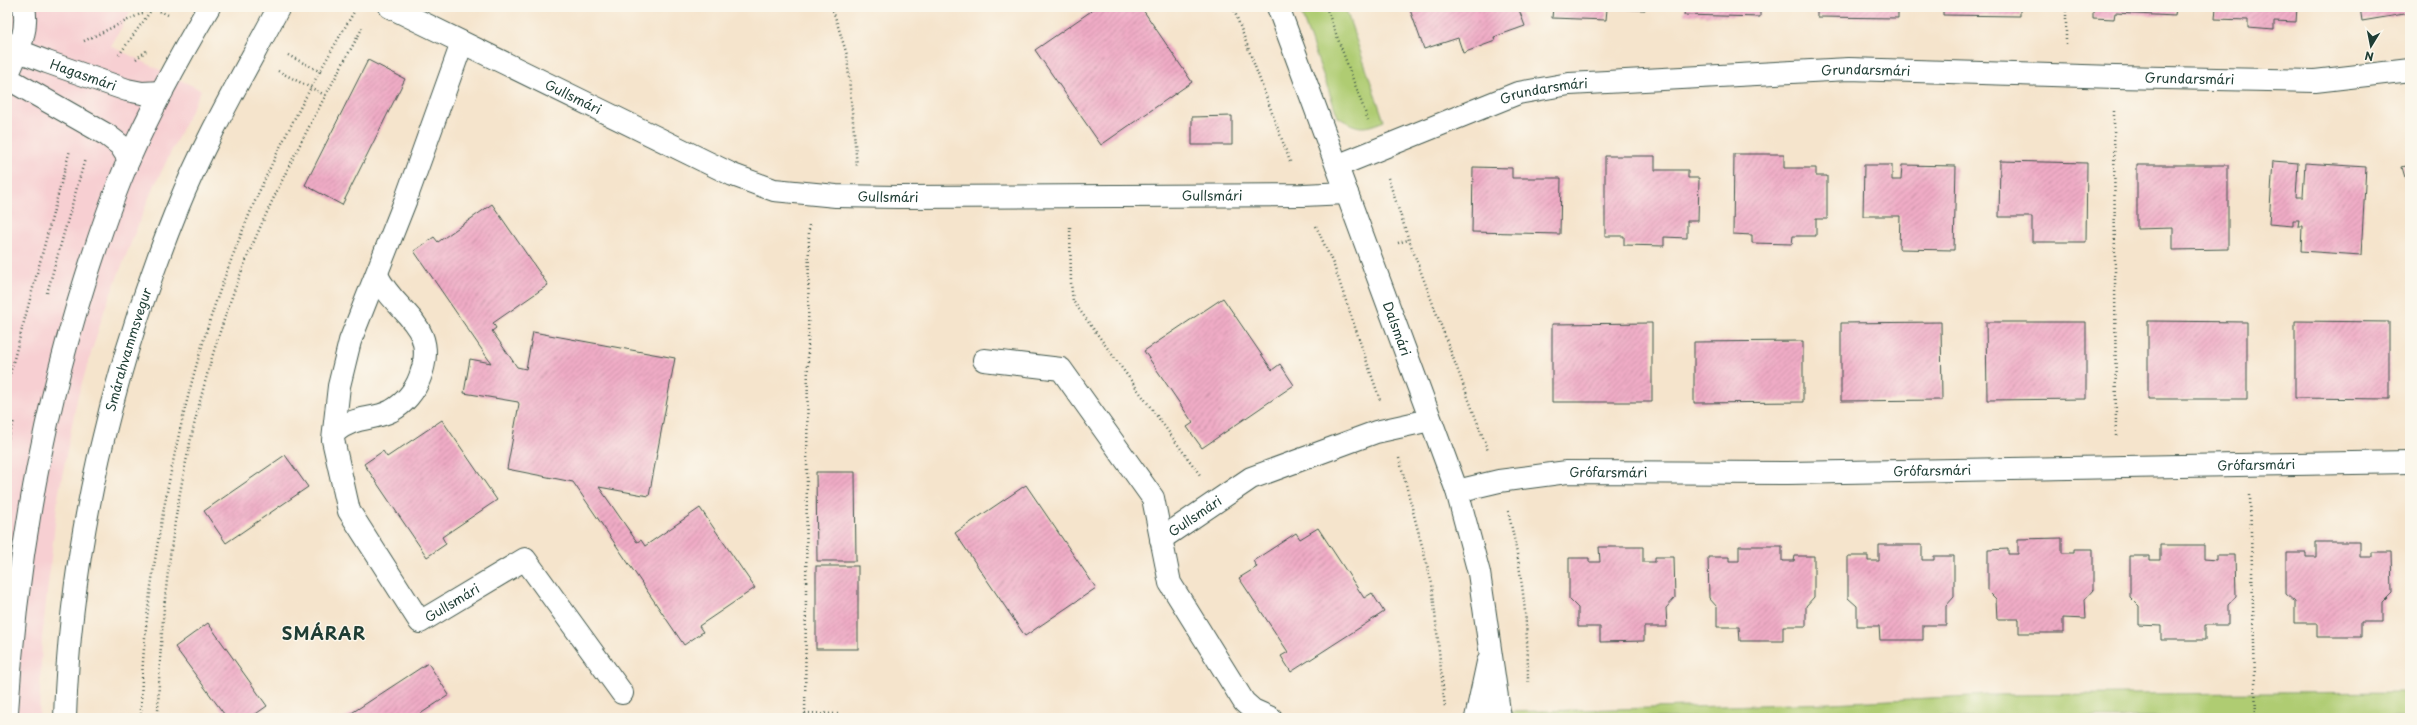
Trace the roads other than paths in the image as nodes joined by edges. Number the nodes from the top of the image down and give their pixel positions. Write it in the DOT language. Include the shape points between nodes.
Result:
graph roads {
  1 [pos="24,7"];
  2 [pos="209,7"];
  3 [pos="279,7"];
  4 [pos="390,7"];
  5 [pos="1278,7"];
  6 [pos="462,43"];
  7 [pos="13,47"];
  8 [pos="2410,70"];
  9 [pos="7,77"];
  10 [pos="162,92"];
  11 [pos="129,159"];
  12 [pos="1337,166"];
  13 [pos="1347,193"];
  14 [pos="377,275"];
  15 [pos="984,360"];
  16 [pos="1430,420"];
  17 [pos="335,432"];
  18 [pos="2410,462"];
  19 [pos="1457,491"];
  20 [pos="1162,539"];
  21 [pos="1490,657"];
  22 [pos="622,693"];
  23 [pos="7,712"];
  24 [pos="65,718"];
  25 [pos="1271,718"];
  26 [pos="1476,718"];
  27 [pos="1500,718"];
  1 -- 7 [label="street" via="27,20 25,31"];
  2 -- 10 [label="street"];
  3 -- 24 [label="street, Smárahvammsvegur" via="202,152 177,208 149,283 120,377 100,451 85,526 73,612"];
  4 -- 6 [label="street, Gullsmári"];
  5 -- 12 [label="street, Dalsmári"];
  6 -- 13 [label="street, Gullsmári" via="733,175 774,190 860,196"];
  6 -- 14 [label="street, Gullsmári"];
  7 -- 9 [label="street"];
  7 -- 10 [label="street, Hagasmári" via="126,90 142,93"];
  8 -- 12 [label="street, Grundarsmári" via="2315,80 1848,69 1569,84 1518,93"];
  9 -- 11 [label="street" via="107,135 120,145"];
  10 -- 11 [label="street"];
  11 -- 23 [label="street" via="72,321 43,430 21,554"];
  12 -- 13 [label="street, Dalsmári"];
  13 -- 16 [label="street, Dalsmári"];
  14 -- 17 [label="street, Gullsmári" via="350,341 340,386"];
  14 -- 17 [label="street" via="387,293 414,320 422,335 424,367 418,385 406,400 391,411 353,421"];
  15 -- 20 [label="street, Gullsmári" via="1061,368 1153,498"];
  16 -- 19 [label="street, Dalsmári"];
  16 -- 20 [label="street, Gullsmári" via="1390,428 1251,478"];
  17 -- 22 [label="street, Gullsmári" via="334,440 349,511 420,622 525,559"];
  18 -- 19 [label="street, Grófarsmári" via="1788,474 1567,472 1499,481"];
  19 -- 21 [label="street, Dalsmári" via="1479,573"];
  20 -- 25 [label="street, Gullsmári" via="1170,583 1244,702 1253,710"];
  21 -- 26 [label="street, Dalsmári"];
  21 -- 27 [label="street, Dalsmári"];
}
